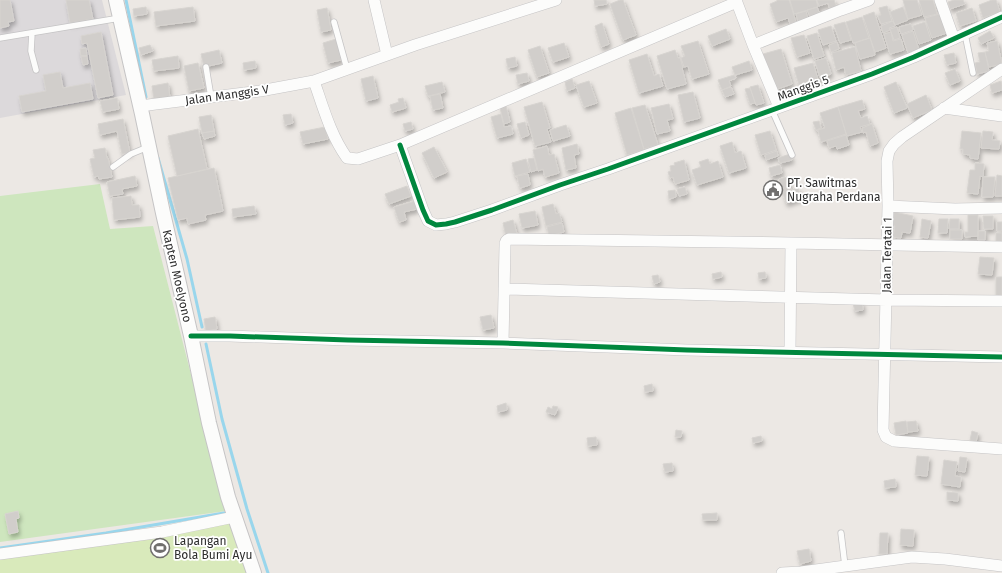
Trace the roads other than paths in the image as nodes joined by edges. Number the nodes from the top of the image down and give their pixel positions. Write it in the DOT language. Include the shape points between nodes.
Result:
graph roads {
  1 [pos="116,0"];
  2 [pos="374,0"];
  3 [pos="556,0"];
  4 [pos="870,0"];
  5 [pos="940,0"];
  6 [pos="737,1"];
  7 [pos="1002,17"];
  8 [pos="120,18"];
  9 [pos="334,22"];
  10 [pos="32,33"];
  11 [pos="965,34"];
  12 [pos="0,38"];
  13 [pos="954,39"];
  14 [pos="753,45"];
  15 [pos="387,55"];
  16 [pos="206,67"];
  17 [pos="347,69"];
  18 [pos="1002,69"];
  19 [pos="36,70"];
  20 [pos="974,73"];
  21 [pos="314,81"];
  22 [pos="210,97"];
  23 [pos="140,106"];
  24 [pos="776,108"];
  25 [pos="944,108"];
  26 [pos="1002,116"];
  27 [pos="400,144"];
  28 [pos="149,146"];
  29 [pos="792,155"];
  30 [pos="114,167"];
  31 [pos="888,206"];
  32 [pos="1002,208"];
  33 [pos="791,243"];
  34 [pos="887,245"];
  35 [pos="1002,247"];
  36 [pos="504,289"];
  37 [pos="790,297"];
  38 [pos="886,300"];
  39 [pos="1002,301"];
  40 [pos="191,336"];
  41 [pos="503,343"];
  42 [pos="790,352"];
  43 [pos="885,354"];
  44 [pos="1002,357"];
  45 [pos="1002,449"];
  46 [pos="234,516"];
  47 [pos="841,533"];
  48 [pos="0,554"];
  49 [pos="845,566"];
  50 [pos="1002,566"];
  51 [pos="254,573"];
  52 [pos="782,573"];
  1 -- 8 [label="street, Kapten Moelyono"];
  2 -- 15 [label="street"];
  3 -- 15 [label="street, Jalan Manggis V"];
  4 -- 14 [label="street"];
  5 -- 13 [label="street"];
  6 -- 14 [label="street"];
  6 -- 27 [label="street"];
  7 -- 11 [label="street, Manggis 5"];
  8 -- 10 [label="lane"];
  8 -- 23 [label="street, Kapten Moelyono"];
  9 -- 17 [label="lane"];
  10 -- 12 [label="lane"];
  10 -- 19 [label="lane" via="31,51"];
  11 -- 13 [label="street, Manggis 5"];
  11 -- 20 [label="lane"];
  13 -- 24 [label="street, Manggis 5" via="872,74"];
  14 -- 24 [label="street"];
  15 -- 17 [label="street, Jalan Manggis V"];
  16 -- 22 [label="lane"];
  17 -- 21 [label="street, Jalan Manggis V"];
  18 -- 25 [label="street, Jalan Teratai 1"];
  21 -- 22 [label="street, Jalan Manggis V"];
  21 -- 27 [label="street" via="334,136 347,158 358,158"];
  22 -- 23 [label="street, Jalan Manggis V"];
  23 -- 28 [label="street, Kapten Moelyono"];
  24 -- 27 [label="street, Manggis 5" via="492,210 446,224 428,221"];
  24 -- 29 [label="lane"];
  25 -- 26 [label="street"];
  25 -- 31 [label="street, Jalan Teratai 1" via="902,137 889,151"];
  28 -- 30 [label="lane" via="131,154"];
  28 -- 40 [label="street, Kapten Moelyono"];
  31 -- 32 [label="street"];
  31 -- 34 [label="street, Jalan Teratai 1"];
  33 -- 34 [label="street"];
  33 -- 36 [label="street" via="509,239 505,242"];
  33 -- 37 [label="street"];
  34 -- 35 [label="street"];
  34 -- 38 [label="street, Jalan Teratai 1"];
  36 -- 37 [label="street"];
  36 -- 41 [label="street"];
  37 -- 38 [label="street"];
  37 -- 42 [label="street"];
  38 -- 39 [label="street"];
  38 -- 43 [label="street, Jalan Teratai 1"];
  40 -- 41 [label="street"];
  40 -- 46 [label="street, Kapten Moelyono" via="209,423"];
  41 -- 42 [label="street"];
  42 -- 43 [label="street"];
  43 -- 44 [label="street"];
  43 -- 45 [label="street, Jalan Teratai 1" via="883,430 886,437 894,441"];
  46 -- 48 [label="street" via="162,532"];
  46 -- 51 [label="street, Kapten Moelyono"];
  47 -- 49 [label="lane"];
  49 -- 50 [label="street" via="860,566 912,556"];
  49 -- 52 [label="street"];
}
